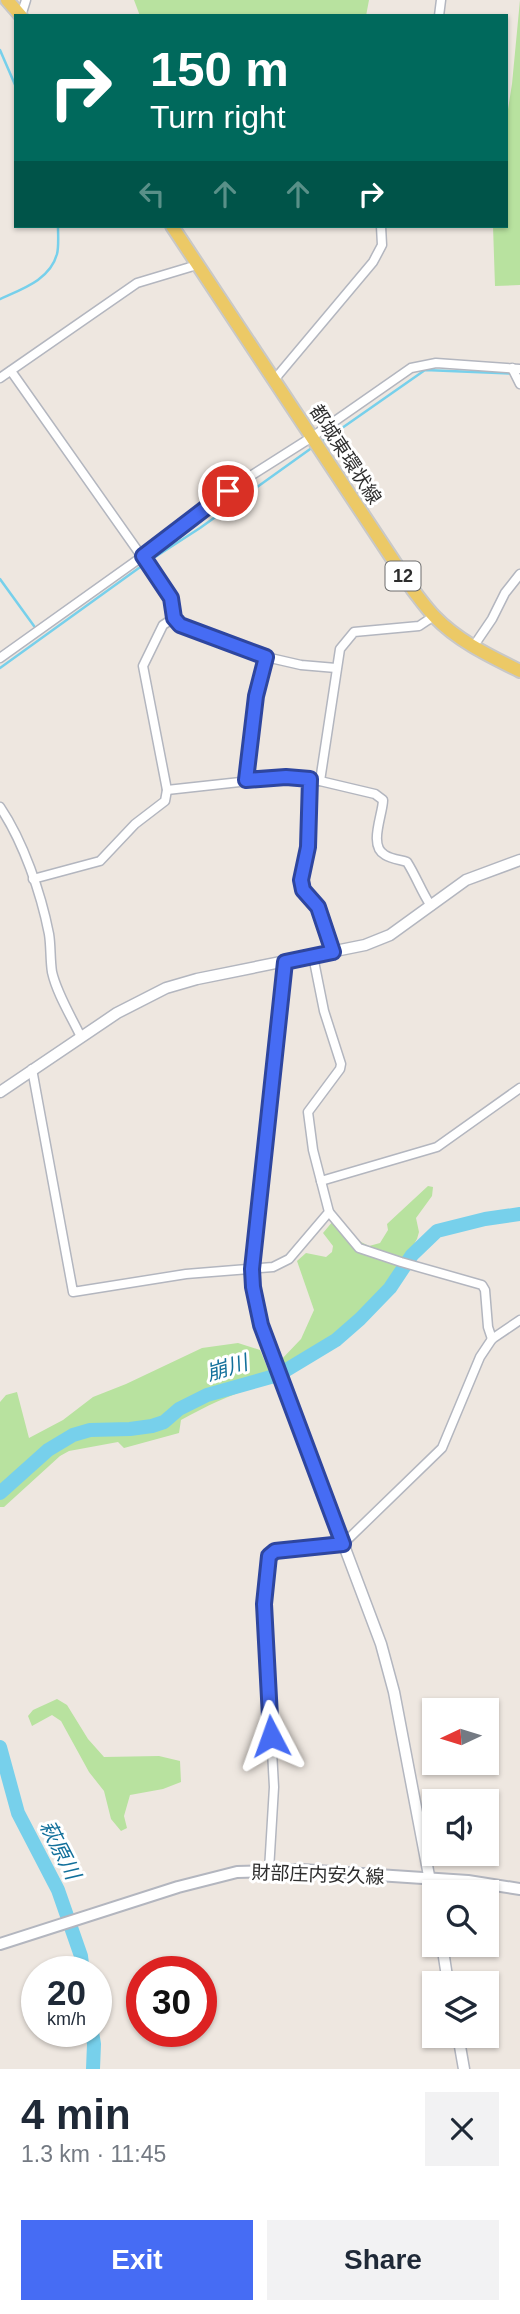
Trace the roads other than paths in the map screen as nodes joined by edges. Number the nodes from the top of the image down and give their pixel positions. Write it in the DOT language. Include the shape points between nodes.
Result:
graph roads {
  1 [pos="6,0"];
  2 [pos="19,14"];
  3 [pos="173,228"];
  4 [pos="381,228"];
  5 [pos="197,265"];
  6 [pos="516,368"];
  7 [pos="11,371"];
  8 [pos="0,378"];
  9 [pos="274,380"];
  10 [pos="518,381"];
  11 [pos="316,442"];
  12 [pos="143,556"];
  13 [pos="520,574"];
  14 [pos="434,616"];
  15 [pos="174,618"];
  16 [pos="473,647"];
  17 [pos="266,657"];
  18 [pos="0,658"];
  19 [pos="336,668"];
  20 [pos="520,671"];
  21 [pos="310,779"];
  22 [pos="246,780"];
  23 [pos="320,781"];
  24 [pos="167,790"];
  25 [pos="0,807"];
  26 [pos="520,860"];
  27 [pos="33,879"];
  28 [pos="431,906"];
  29 [pos="333,952"];
  30 [pos="313,956"];
  31 [pos="285,962"];
  32 [pos="81,1037"];
  33 [pos="32,1069"];
  34 [pos="520,1088"];
  35 [pos="0,1092"];
  36 [pos="321,1181"];
  37 [pos="329,1213"];
  38 [pos="252,1269"];
  39 [pos="520,1320"];
  40 [pos="492,1339"];
  41 [pos="343,1544"];
  42 [pos="269,1870"];
  43 [pos="430,1878"];
  44 [pos="520,1889"];
  45 [pos="0,1944"];
  46 [pos="460,2048"];
  47 [pos="464,2069"];
  1 -- 2 [label="main road"];
  3 -- 5 [label="main road, 都城東環状線 / 12"];
  4 -- 9 [label="street" via="382,244 373,262"];
  5 -- 7 [label="street" via="137,284"];
  5 -- 9 [label="main road, 都城東環状線 / 12"];
  6 -- 10 [label="street"];
  6 -- 11 [label="street" via="436,363 411,368"];
  7 -- 8 [label="street"];
  7 -- 12 [label="street"];
  9 -- 11 [label="main road, 都城東環状線 / 12"];
  11 -- 12 [label="street" via="228,491"];
  11 -- 14 [label="main road, 都城東環状線 / 12"];
  12 -- 15 [label="street" via="171,598"];
  12 -- 18 [label="street"];
  13 -- 16 [label="street"];
  14 -- 16 [label="main road, 都城東環状線 / 12"];
  14 -- 19 [label="street" via="419,626 355,632 340,649"];
  15 -- 17 [label="street" via="180,625"];
  15 -- 24 [label="street" via="163,625 143,666"];
  16 -- 20 [label="main road, 都城東環状線 / 12"];
  17 -- 19 [label="street"];
  17 -- 22 [label="street" via="256,696"];
  19 -- 23 [label="street"];
  21 -- 22 [label="street"];
  21 -- 23 [label="street"];
  21 -- 29 [label="street" via="308,847 301,880 303,890 318,907"];
  22 -- 24 [label="street"];
  23 -- 28 [label="street" via="383,800 378,849 407,862"];
  24 -- 27 [label="street" via="166,802 135,824 100,861"];
  25 -- 27 [label="street" via="13,826"];
  26 -- 28 [label="street" via="466,880"];
  27 -- 32 [label="street" via="46,920 52,972"];
  28 -- 29 [label="street" via="390,935"];
  29 -- 30 [label="street"];
  30 -- 31 [label="street"];
  30 -- 36 [label="street" via="341,1064 308,1112"];
  31 -- 32 [label="street" via="166,988"];
  31 -- 38 [label="street"];
  32 -- 33 [label="street"];
  33 -- 35 [label="street"];
  33 -- 38 [label="street" via="73,1293 186,1274"];
  34 -- 36 [label="street" via="437,1147"];
  36 -- 37 [label="street"];
  37 -- 38 [label="street" via="289,1259 274,1267"];
  37 -- 40 [label="street" via="359,1248 482,1285"];
  38 -- 41 [label="street" via="256,1306"];
  39 -- 40 [label="street"];
  40 -- 41 [label="street" via="442,1448"];
  41 -- 42 [label="street" via="275,1551 269,1556 264,1604 274,1787"];
  41 -- 43 [label="street" via="374,1622 394,1692"];
  42 -- 43 [label="main road, 財部庄内安久線"];
  42 -- 45 [label="main road, 財部庄内安久線" via="206,1879"];
  43 -- 44 [label="main road, 財部庄内安久線"];
  46 -- 47 [label="street"];
}
